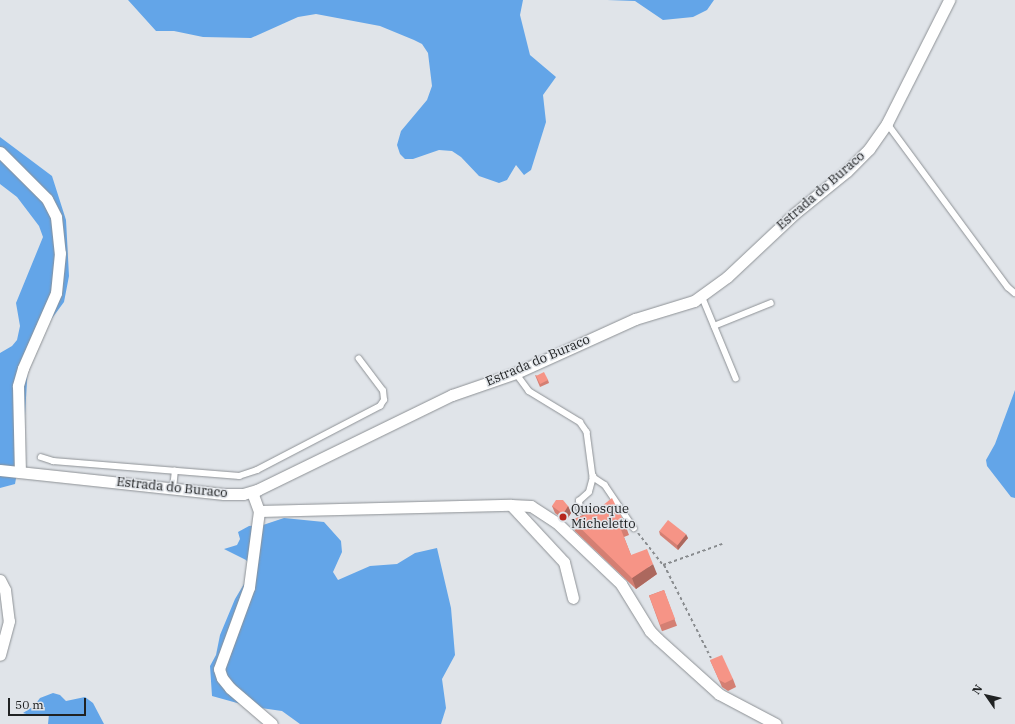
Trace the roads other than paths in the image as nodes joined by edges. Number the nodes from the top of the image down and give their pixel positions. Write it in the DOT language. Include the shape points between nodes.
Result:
graph roads {
  1 [pos="949,0"];
  2 [pos="887,122"];
  3 [pos="0,152"];
  4 [pos="1015,293"];
  5 [pos="702,296"];
  6 [pos="771,303"];
  7 [pos="714,326"];
  8 [pos="359,359"];
  9 [pos="516,373"];
  10 [pos="736,378"];
  11 [pos="41,457"];
  12 [pos="0,470"];
  13 [pos="175,471"];
  14 [pos="20,472"];
  15 [pos="593,477"];
  16 [pos="173,489"];
  17 [pos="252,492"];
  18 [pos="613,495"];
  19 [pos="611,502"];
  20 [pos="511,506"];
  21 [pos="259,511"];
  22 [pos="599,515"];
  23 [pos="634,528"];
  24 [pos="0,580"];
  25 [pos="573,598"];
  26 [pos="0,655"];
  27 [pos="272,724"];
  28 [pos="776,724"];
  1 -- 2 [label="street, Estrada do Buraco"];
  2 -- 4 [label="lane" via="1008,287"];
  2 -- 5 [label="street, Estrada do Buraco" via="857,162"];
  3 -- 14 [label="street" via="47,199 56,217 60,253 56,293 23,368 18,386"];
  5 -- 7 [label="lane"];
  5 -- 9 [label="street, Estrada do Buraco" via="635,319"];
  6 -- 7 [label="lane"];
  7 -- 10 [label="lane"];
  8 -- 13 [label="lane" via="383,391 384,400 380,406 257,470 239,476"];
  9 -- 15 [label="lane" via="529,391 580,422 587,432"];
  9 -- 17 [label="street, Estrada do Buraco" via="452,395 396,420"];
  11 -- 13 [label="lane" via="53,461"];
  12 -- 14 [label="street, Estrada do Buraco"];
  13 -- 16 [label="lane"];
  14 -- 16 [label="street, Estrada do Buraco"];
  15 -- 18 [label="lane" via="605,485"];
  15 -- 22 [label="lane" via="589,492 579,502 580,509 586,516 594,518"];
  16 -- 17 [label="street, Estrada do Buraco" via="224,494"];
  17 -- 21 [label="street"];
  18 -- 19 [label="lane"];
  18 -- 23 [label="lane"];
  20 -- 21 [label="street"];
  20 -- 25 [label="street" via="561,558 568,573"];
  20 -- 28 [label="street" via="531,506 556,522 621,584 650,631 658,639 719,694"];
  21 -- 27 [label="street" via="249,587 219,669 230,688"];
  24 -- 26 [label="street" via="5,590 9,621"];
}
